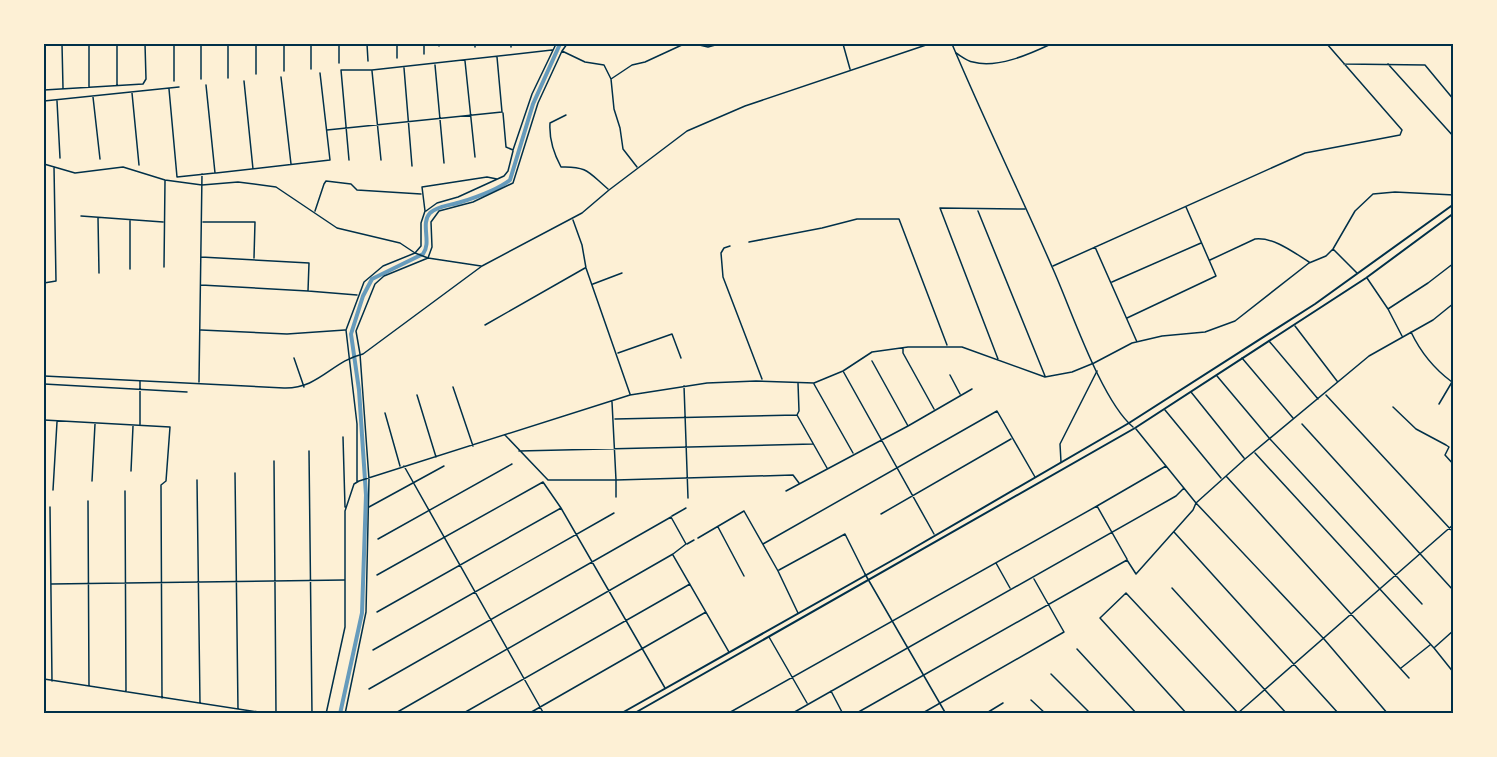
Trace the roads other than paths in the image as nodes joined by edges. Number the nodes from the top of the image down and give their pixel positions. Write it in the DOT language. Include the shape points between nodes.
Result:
graph roads {
  1 [pos="62,44"];
  2 [pos="89,44"];
  3 [pos="117,44"];
  4 [pos="145,44"];
  5 [pos="174,44"];
  6 [pos="201,44"];
  7 [pos="228,44"];
  8 [pos="256,44"];
  9 [pos="284,44"];
  10 [pos="311,44"];
  11 [pos="339,44"];
  12 [pos="368,44"];
  13 [pos="397,44"];
  14 [pos="424,44"];
  15 [pos="556,44"];
  16 [pos="567,44"];
  17 [pos="684,44"];
  18 [pos="695,44"];
  19 [pos="719,44"];
  20 [pos="843,44"];
  21 [pos="929,44"];
  22 [pos="952,44"];
  23 [pos="1051,44"];
  24 [pos="1327,44"];
  25 [pos="552,50"];
  26 [pos="562,51"];
  27 [pos="956,53"];
  28 [pos="424,54"];
  29 [pos="497,57"];
  30 [pos="397,58"];
  31 [pos="465,60"];
  32 [pos="368,61"];
  33 [pos="339,63"];
  34 [pos="435,64"];
  35 [pos="1343,64"];
  36 [pos="1388,64"];
  37 [pos="404,67"];
  38 [pos="311,69"];
  39 [pos="850,69"];
  40 [pos="372,70"];
  41 [pos="284,71"];
  42 [pos="320,73"];
  43 [pos="256,74"];
  44 [pos="281,77"];
  45 [pos="228,78"];
  46 [pos="201,79"];
  47 [pos="611,79"];
  48 [pos="174,81"];
  49 [pos="244,81"];
  50 [pos="206,85"];
  51 [pos="117,86"];
  52 [pos="89,87"];
  53 [pos="178,87"];
  54 [pos="169,88"];
  55 [pos="63,89"];
  56 [pos="44,90"];
  57 [pos="131,93"];
  58 [pos="93,96"];
  59 [pos="57,100"];
  60 [pos="1454,100"];
  61 [pos="44,101"];
  62 [pos="502,112"];
  63 [pos="566,115"];
  64 [pos="471,116"];
  65 [pos="439,119"];
  66 [pos="409,121"];
  67 [pos="377,124"];
  68 [pos="346,127"];
  69 [pos="327,130"];
  70 [pos="1454,137"];
  71 [pos="513,150"];
  72 [pos="475,157"];
  73 [pos="60,158"];
  74 [pos="100,159"];
  75 [pos="349,160"];
  76 [pos="381,160"];
  77 [pos="444,163"];
  78 [pos="44,164"];
  79 [pos="291,164"];
  80 [pos="139,165"];
  81 [pos="54,166"];
  82 [pos="412,166"];
  83 [pos="638,168"];
  84 [pos="253,170"];
  85 [pos="215,173"];
  86 [pos="202,174"];
  87 [pos="497,179"];
  88 [pos="165,180"];
  89 [pos="202,185"];
  90 [pos="609,190"];
  91 [pos="422,194"];
  92 [pos="1454,195"];
  93 [pos="1454,204"];
  94 [pos="1186,206"];
  95 [pos="1025,209"];
  96 [pos="978,210"];
  97 [pos="425,211"];
  98 [pos="314,212"];
  99 [pos="1454,213"];
  100 [pos="81,216"];
  101 [pos="98,218"];
  102 [pos="572,218"];
  103 [pos="130,219"];
  104 [pos="164,222"];
  105 [pos="201,222"];
  106 [pos="749,242"];
  107 [pos="1202,242"];
  108 [pos="730,246"];
  109 [pos="1095,247"];
  110 [pos="1333,249"];
  111 [pos="415,253"];
  112 [pos="201,257"];
  113 [pos="426,257"];
  114 [pos="254,259"];
  115 [pos="1210,260"];
  116 [pos="1309,263"];
  117 [pos="1454,263"];
  118 [pos="482,266"];
  119 [pos="1052,266"];
  120 [pos="1451,266"];
  121 [pos="164,267"];
  122 [pos="586,268"];
  123 [pos="130,269"];
  124 [pos="1453,269"];
  125 [pos="99,273"];
  126 [pos="622,273"];
  127 [pos="1358,273"];
  128 [pos="1366,278"];
  129 [pos="44,283"];
  130 [pos="1111,283"];
  131 [pos="592,284"];
  132 [pos="201,285"];
  133 [pos="308,291"];
  134 [pos="358,296"];
  135 [pos="1454,303"];
  136 [pos="1389,309"];
  137 [pos="1127,318"];
  138 [pos="485,325"];
  139 [pos="1294,325"];
  140 [pos="200,330"];
  141 [pos="346,330"];
  142 [pos="1411,332"];
  143 [pos="1402,336"];
  144 [pos="1269,341"];
  145 [pos="1137,342"];
  146 [pos="948,346"];
  147 [pos="903,348"];
  148 [pos="617,354"];
  149 [pos="359,355"];
  150 [pos="294,358"];
  151 [pos="350,358"];
  152 [pos="681,358"];
  153 [pos="1242,358"];
  154 [pos="999,360"];
  155 [pos="872,361"];
  156 [pos="1094,363"];
  157 [pos="1097,370"];
  158 [pos="843,371"];
  159 [pos="950,375"];
  160 [pos="44,376"];
  161 [pos="1216,376"];
  162 [pos="1045,377"];
  163 [pos="140,380"];
  164 [pos="762,381"];
  165 [pos="1453,381"];
  166 [pos="199,382"];
  167 [pos="1338,382"];
  168 [pos="798,383"];
  169 [pos="814,383"];
  170 [pos="44,384"];
  171 [pos="684,385"];
  172 [pos="304,387"];
  173 [pos="453,387"];
  174 [pos="972,388"];
  175 [pos="141,389"];
  176 [pos="187,392"];
  177 [pos="1191,392"];
  178 [pos="1325,394"];
  179 [pos="417,395"];
  180 [pos="630,395"];
  181 [pos="961,395"];
  182 [pos="1319,399"];
  183 [pos="612,401"];
  184 [pos="1439,404"];
  185 [pos="1393,407"];
  186 [pos="1165,409"];
  187 [pos="934,410"];
  188 [pos="385,412"];
  189 [pos="797,415"];
  190 [pos="685,418"];
  191 [pos="614,419"];
  192 [pos="1294,419"];
  193 [pos="44,420"];
  194 [pos="57,421"];
  195 [pos="95,423"];
  196 [pos="1129,423"];
  197 [pos="1302,424"];
  198 [pos="133,425"];
  199 [pos="140,425"];
  200 [pos="908,426"];
  201 [pos="1135,428"];
  202 [pos="504,434"];
  203 [pos="343,437"];
  204 [pos="1012,439"];
  205 [pos="1270,439"];
  206 [pos="880,440"];
  207 [pos="813,444"];
  208 [pos="473,446"];
  209 [pos="686,448"];
  210 [pos="614,450"];
  211 [pos="309,451"];
  212 [pos="519,451"];
  213 [pos="1254,452"];
  214 [pos="853,454"];
  215 [pos="436,457"];
  216 [pos="1245,459"];
  217 [pos="274,461"];
  218 [pos="1061,463"];
  219 [pos="512,464"];
  220 [pos="1454,465"];
  221 [pos="404,466"];
  222 [pos="444,466"];
  223 [pos="1166,466"];
  224 [pos="401,467"];
  225 [pos="827,468"];
  226 [pos="897,468"];
  227 [pos="131,471"];
  228 [pos="235,473"];
  229 [pos="1226,476"];
  230 [pos="1035,477"];
  231 [pos="687,478"];
  232 [pos="368,479"];
  233 [pos="1222,479"];
  234 [pos="197,480"];
  235 [pos="616,480"];
  236 [pos="92,481"];
  237 [pos="358,482"];
  238 [pos="799,483"];
  239 [pos="413,484"];
  240 [pos="1184,488"];
  241 [pos="53,490"];
  242 [pos="125,491"];
  243 [pos="786,491"];
  244 [pos="912,495"];
  245 [pos="616,497"];
  246 [pos="688,498"];
  247 [pos="88,501"];
  248 [pos="1196,503"];
  249 [pos="1097,506"];
  250 [pos="50,507"];
  251 [pos="368,507"];
  252 [pos="561,508"];
  253 [pos="686,508"];
  254 [pos="345,511"];
  255 [pos="428,511"];
  256 [pos="614,513"];
  257 [pos="880,514"];
  258 [pos="671,517"];
  259 [pos="1454,524"];
  260 [pos="717,526"];
  261 [pos="1449,528"];
  262 [pos="1112,532"];
  263 [pos="1174,532"];
  264 [pos="1454,533"];
  265 [pos="576,534"];
  266 [pos="935,535"];
  267 [pos="444,538"];
  268 [pos="698,538"];
  269 [pos="378,539"];
  270 [pos="694,540"];
  271 [pos="686,544"];
  272 [pos="763,544"];
  273 [pos="905,553"];
  274 [pos="673,554"];
  275 [pos="1419,554"];
  276 [pos="908,558"];
  277 [pos="1127,560"];
  278 [pos="592,562"];
  279 [pos="996,563"];
  280 [pos="460,566"];
  281 [pos="778,571"];
  282 [pos="865,574"];
  283 [pos="1395,574"];
  284 [pos="377,576"];
  285 [pos="744,576"];
  286 [pos="1033,577"];
  287 [pos="868,579"];
  288 [pos="311,580"];
  289 [pos="345,580"];
  290 [pos="274,581"];
  291 [pos="125,582"];
  292 [pos="161,582"];
  293 [pos="198,582"];
  294 [pos="236,582"];
  295 [pos="88,583"];
  296 [pos="51,584"];
  297 [pos="690,584"];
  298 [pos="1172,588"];
  299 [pos="1011,590"];
  300 [pos="1379,590"];
  301 [pos="1453,590"];
  302 [pos="608,591"];
  303 [pos="475,593"];
  304 [pos="1422,604"];
  305 [pos="1049,605"];
  306 [pos="376,612"];
  307 [pos="706,612"];
  308 [pos="798,613"];
  309 [pos="1352,615"];
  310 [pos="491,620"];
  311 [pos="893,620"];
  312 [pos="626,621"];
  313 [pos="1454,630"];
  314 [pos="769,636"];
  315 [pos="1324,639"];
  316 [pos="1431,644"];
  317 [pos="909,648"];
  318 [pos="1434,648"];
  319 [pos="507,649"];
  320 [pos="641,649"];
  321 [pos="1077,649"];
  322 [pos="373,650"];
  323 [pos="730,653"];
  324 [pos="720,658"];
  325 [pos="724,663"];
  326 [pos="1294,665"];
  327 [pos="1401,669"];
  328 [pos="1454,673"];
  329 [pos="1052,674"];
  330 [pos="925,675"];
  331 [pos="792,677"];
  332 [pos="524,678"];
  333 [pos="1409,678"];
  334 [pos="44,679"];
  335 [pos="52,681"];
  336 [pos="89,687"];
  337 [pos="369,688"];
  338 [pos="665,689"];
  339 [pos="1266,690"];
  340 [pos="831,691"];
  341 [pos="126,692"];
  342 [pos="162,698"];
  343 [pos="1031,700"];
  344 [pos="940,703"];
  345 [pos="200,704"];
  346 [pos="1003,704"];
  347 [pos="807,705"];
  348 [pos="540,706"];
  349 [pos="238,709"];
  350 [pos="1238,713"];
  351 [pos="271,714"];
  352 [pos="276,714"];
  353 [pos="312,714"];
  354 [pos="326,714"];
  355 [pos="345,714"];
  356 [pos="394,714"];
  357 [pos="462,714"];
  358 [pos="528,714"];
  359 [pos="544,714"];
  360 [pos="620,714"];
  361 [pos="633,714"];
  362 [pos="727,714"];
  363 [pos="791,714"];
  364 [pos="843,714"];
  365 [pos="855,714"];
  366 [pos="921,714"];
  367 [pos="946,714"];
  368 [pos="985,714"];
  369 [pos="1046,714"];
  370 [pos="1091,714"];
  371 [pos="1137,714"];
  372 [pos="1186,714"];
  373 [pos="1287,714"];
  374 [pos="1339,714"];
  375 [pos="1388,714"];
  1 -- 55 [label="street"];
  2 -- 52 [label="street"];
  3 -- 51 [label="street"];
  4 -- 51 [label="street" via="144,83"];
  5 -- 48 [label="street"];
  6 -- 46 [label="street"];
  7 -- 45 [label="street"];
  8 -- 43 [label="street"];
  9 -- 41 [label="street"];
  10 -- 38 [label="street"];
  11 -- 33 [label="street"];
  12 -- 32 [label="street"];
  13 -- 30 [label="street"];
  14 -- 28 [label="street"];
  15 -- 25 [label="street"];
  16 -- 26 [label="street"];
  17 -- 47 [label="street" via="645,63 632,65"];
  18 -- 19 [label="street"];
  20 -- 39 [label="street"];
  21 -- 39 [label="street"];
  22 -- 27 [label="street"];
  23 -- 27 [label="street" via="1016,59 984,64"];
  24 -- 35 [label="street"];
  25 -- 29 [label="street"];
  25 -- 71 [label="street"];
  26 -- 47 [label="street" via="585,62 604,65"];
  26 -- 113 [label="street" via="537,103 513,183 473,202 439,211 431,222 432,247"];
  27 -- 95 [label="street"];
  29 -- 31 [label="street"];
  29 -- 62 [label="street"];
  31 -- 34 [label="street"];
  31 -- 64 [label="street"];
  34 -- 37 [label="street"];
  34 -- 65 [label="street"];
  35 -- 36 [label="street"];
  35 -- 94 [label="street" via="1402,130 1400,135 1305,153"];
  36 -- 60 [label="street" via="1425,65"];
  36 -- 70 [label="street"];
  37 -- 40 [label="street"];
  37 -- 66 [label="street"];
  39 -- 83 [label="street" via="687,131"];
  40 -- 67 [label="street"];
  40 -- 68 [label="street" via="341,70"];
  42 -- 69 [label="street"];
  44 -- 79 [label="street"];
  47 -- 83 [label="street" via="623,149"];
  49 -- 84 [label="street"];
  50 -- 85 [label="street"];
  51 -- 52 [label="street"];
  52 -- 55 [label="street"];
  53 -- 54 [label="street"];
  54 -- 57 [label="street"];
  54 -- 86 [label="street" via="177,177"];
  55 -- 56 [label="street"];
  57 -- 58 [label="street"];
  57 -- 80 [label="street"];
  58 -- 59 [label="street"];
  58 -- 74 [label="street"];
  59 -- 61 [label="street"];
  59 -- 73 [label="street"];
  62 -- 64 [label="street"];
  62 -- 71 [label="street" via="506,147"];
  63 -- 90 [label="street" via="550,123 549,130 561,167 586,170"];
  64 -- 65 [label="street"];
  64 -- 72 [label="street"];
  65 -- 66 [label="street"];
  65 -- 77 [label="street"];
  66 -- 67 [label="street"];
  66 -- 82 [label="street"];
  67 -- 68 [label="street"];
  67 -- 76 [label="street"];
  68 -- 69 [label="street"];
  68 -- 75 [label="street"];
  69 -- 79 [label="street" via="330,160"];
  71 -- 87 [label="street" via="508,171"];
  78 -- 81 [label="street"];
  79 -- 84 [label="street"];
  81 -- 88 [label="street" via="75,173 123,167"];
  81 -- 129 [label="street" via="56,281"];
  83 -- 90 [label="street"];
  84 -- 85 [label="street"];
  85 -- 86 [label="street"];
  86 -- 89 [label="street"];
  87 -- 91 [label="street" via="487,177 422,188"];
  87 -- 97 [label="street"];
  88 -- 89 [label="street"];
  88 -- 104 [label="street"];
  89 -- 98 [label="street" via="238,182 276,187"];
  89 -- 105 [label="street"];
  90 -- 102 [label="street"];
  91 -- 97 [label="street"];
  91 -- 98 [label="street" via="357,190 351,184 327,181"];
  92 -- 110 [label="street" via="1373,194 1355,211"];
  93 -- 127 [label="main road"];
  94 -- 107 [label="street"];
  94 -- 109 [label="street"];
  95 -- 96 [label="street"];
  95 -- 119 [label="street"];
  96 -- 154 [label="street" via="940,208"];
  96 -- 162 [label="street"];
  97 -- 111 [label="street" via="422,246"];
  98 -- 111 [label="street" via="337,228 400,243"];
  99 -- 128 [label="main road"];
  100 -- 101 [label="street"];
  101 -- 103 [label="street"];
  101 -- 125 [label="street"];
  102 -- 118 [label="street"];
  102 -- 122 [label="street"];
  103 -- 104 [label="street"];
  103 -- 123 [label="street"];
  104 -- 121 [label="street"];
  105 -- 112 [label="street"];
  105 -- 114 [label="street" via="255,222"];
  106 -- 146 [label="street" via="857,219 899,219"];
  107 -- 115 [label="street"];
  107 -- 130 [label="street"];
  108 -- 164 [label="street" via="721,253 723,277"];
  109 -- 119 [label="street"];
  109 -- 130 [label="street"];
  110 -- 116 [label="street"];
  110 -- 127 [label="street"];
  111 -- 113 [label="street"];
  111 -- 134 [label="street" via="371,274"];
  112 -- 114 [label="street"];
  112 -- 132 [label="street"];
  113 -- 118 [label="street"];
  113 -- 149 [label="street" via="384,276 371,288 356,331"];
  114 -- 133 [label="street" via="309,263"];
  115 -- 116 [label="street" via="1261,238"];
  115 -- 137 [label="street" via="1216,276"];
  116 -- 145 [label="street" via="1235,321 1205,332"];
  117 -- 120 [label="street"];
  118 -- 149 [label="street"];
  119 -- 156 [label="street"];
  120 -- 124 [label="street"];
  120 -- 136 [label="street"];
  122 -- 131 [label="street"];
  122 -- 138 [label="street"];
  126 -- 131 [label="street"];
  127 -- 196 [label="main road"];
  128 -- 136 [label="street"];
  128 -- 139 [label="main road"];
  130 -- 137 [label="street"];
  131 -- 148 [label="street"];
  132 -- 133 [label="street"];
  132 -- 140 [label="street"];
  133 -- 134 [label="street"];
  134 -- 141 [label="street"];
  135 -- 142 [label="street"];
  136 -- 143 [label="street"];
  137 -- 145 [label="street"];
  139 -- 144 [label="main road"];
  139 -- 167 [label="street"];
  140 -- 141 [label="street" via="287,334"];
  140 -- 166 [label="street"];
  141 -- 151 [label="street"];
  142 -- 143 [label="street"];
  142 -- 165 [label="street" via="1436,371"];
  143 -- 167 [label="street" via="1369,356"];
  144 -- 153 [label="main road"];
  144 -- 182 [label="street"];
  145 -- 156 [label="street"];
  146 -- 147 [label="street"];
  146 -- 154 [label="street"];
  147 -- 158 [label="street" via="872,352"];
  147 -- 187 [label="street"];
  148 -- 152 [label="street" via="672,334"];
  148 -- 180 [label="street"];
  149 -- 151 [label="street"];
  149 -- 232 [label="street"];
  150 -- 172 [label="street"];
  151 -- 172 [label="street"];
  151 -- 237 [label="street"];
  153 -- 161 [label="main road"];
  153 -- 192 [label="street"];
  154 -- 162 [label="street"];
  155 -- 200 [label="street"];
  156 -- 157 [label="street"];
  156 -- 162 [label="street"];
  157 -- 196 [label="street"];
  157 -- 218 [label="street" via="1060,444"];
  158 -- 169 [label="street"];
  158 -- 206 [label="street"];
  159 -- 181 [label="street"];
  160 -- 163 [label="street"];
  161 -- 177 [label="main road"];
  161 -- 205 [label="street"];
  163 -- 166 [label="street"];
  163 -- 175 [label="street"];
  164 -- 168 [label="street"];
  164 -- 171 [label="street"];
  165 -- 184 [label="street"];
  166 -- 172 [label="street"];
  167 -- 178 [label="street"];
  168 -- 169 [label="street"];
  168 -- 189 [label="street"];
  169 -- 214 [label="street"];
  170 -- 175 [label="street"];
  171 -- 180 [label="street"];
  171 -- 190 [label="street"];
  173 -- 208 [label="street"];
  174 -- 181 [label="street"];
  175 -- 176 [label="street"];
  175 -- 199 [label="street"];
  177 -- 186 [label="main road"];
  177 -- 216 [label="street"];
  178 -- 182 [label="street"];
  178 -- 261 [label="street"];
  179 -- 215 [label="street"];
  180 -- 183 [label="street"];
  181 -- 187 [label="street"];
  182 -- 192 [label="street"];
  183 -- 191 [label="street"];
  183 -- 202 [label="street"];
  185 -- 220 [label="street" via="1416,429 1446,445 1449,448 1444,455"];
  186 -- 201 [label="main road"];
  186 -- 233 [label="street"];
  187 -- 200 [label="street"];
  188 -- 224 [label="street"];
  189 -- 190 [label="street"];
  189 -- 207 [label="street"];
  190 -- 191 [label="street"];
  190 -- 209 [label="street"];
  191 -- 210 [label="street"];
  192 -- 205 [label="street"];
  193 -- 194 [label="street"];
  194 -- 195 [label="street"];
  194 -- 241 [label="street"];
  195 -- 198 [label="street"];
  195 -- 236 [label="street"];
  196 -- 201 [label="street"];
  196 -- 218 [label="main road"];
  197 -- 275 [label="street"];
  198 -- 199 [label="street"];
  198 -- 227 [label="street"];
  199 -- 292 [label="street" via="170,427 166,481 161,485"];
  200 -- 206 [label="street"];
  201 -- 223 [label="street"];
  201 -- 276 [label="main road"];
  202 -- 208 [label="street"];
  202 -- 212 [label="street"];
  203 -- 254 [label="street"];
  204 -- 226 [label="street" via="997,411"];
  204 -- 230 [label="street"];
  204 -- 244 [label="street"];
  205 -- 213 [label="street"];
  205 -- 283 [label="street"];
  206 -- 214 [label="street"];
  206 -- 226 [label="street"];
  207 -- 209 [label="street"];
  207 -- 225 [label="street"];
  208 -- 215 [label="street"];
  209 -- 210 [label="street"];
  209 -- 231 [label="street"];
  210 -- 212 [label="street"];
  210 -- 235 [label="street"];
  211 -- 288 [label="street"];
  212 -- 235 [label="street" via="548,480"];
  213 -- 216 [label="street"];
  213 -- 300 [label="street"];
  214 -- 225 [label="street"];
  215 -- 221 [label="street"];
  216 -- 229 [label="street"];
  217 -- 290 [label="street"];
  218 -- 230 [label="main road"];
  219 -- 255 [label="street"];
  221 -- 224 [label="street"];
  221 -- 239 [label="street"];
  222 -- 239 [label="street"];
  223 -- 240 [label="street"];
  223 -- 249 [label="street"];
  224 -- 232 [label="street"];
  225 -- 238 [label="street"];
  226 -- 244 [label="street"];
  226 -- 272 [label="street"];
  228 -- 294 [label="street"];
  229 -- 233 [label="street"];
  229 -- 309 [label="street"];
  230 -- 266 [label="main road"];
  231 -- 235 [label="street"];
  231 -- 238 [label="street" via="792,475"];
  231 -- 246 [label="street"];
  232 -- 237 [label="street"];
  232 -- 251 [label="street"];
  233 -- 248 [label="street"];
  234 -- 293 [label="street"];
  235 -- 245 [label="street"];
  237 -- 254 [label="street"];
  238 -- 243 [label="street"];
  239 -- 251 [label="street"];
  239 -- 255 [label="street"];
  240 -- 248 [label="street"];
  240 -- 262 [label="street"];
  242 -- 291 [label="street"];
  244 -- 257 [label="street"];
  244 -- 266 [label="street"];
  247 -- 295 [label="street"];
  248 -- 263 [label="street"];
  248 -- 315 [label="street"];
  249 -- 262 [label="street"];
  249 -- 279 [label="street"];
  250 -- 296 [label="street"];
  251 -- 355 [label="street" via="366,612"];
  252 -- 265 [label="street"];
  252 -- 267 [label="street" via="543,482"];
  252 -- 280 [label="street"];
  253 -- 258 [label="street"];
  254 -- 289 [label="street"];
  255 -- 267 [label="street"];
  255 -- 269 [label="street"];
  256 -- 265 [label="street"];
  258 -- 271 [label="street"];
  258 -- 278 [label="street"];
  259 -- 261 [label="street"];
  260 -- 268 [label="street"];
  260 -- 272 [label="street" via="744,511"];
  260 -- 285 [label="street"];
  261 -- 264 [label="street"];
  261 -- 275 [label="street"];
  262 -- 277 [label="street"];
  262 -- 286 [label="street"];
  263 -- 277 [label="street" via="1136,574"];
  263 -- 326 [label="street"];
  265 -- 278 [label="street"];
  265 -- 303 [label="street"];
  266 -- 273 [label="main road"];
  267 -- 280 [label="street"];
  267 -- 284 [label="street"];
  270 -- 271 [label="street"];
  271 -- 274 [label="street"];
  272 -- 281 [label="street"];
  273 -- 276 [label="main road"];
  273 -- 282 [label="main road"];
  274 -- 297 [label="street"];
  274 -- 302 [label="street"];
  275 -- 283 [label="street"];
  275 -- 301 [label="street"];
  276 -- 287 [label="main road"];
  277 -- 305 [label="street"];
  278 -- 302 [label="street"];
  278 -- 310 [label="street"];
  279 -- 299 [label="street"];
  279 -- 311 [label="street"];
  280 -- 303 [label="street"];
  280 -- 306 [label="street"];
  281 -- 282 [label="street" via="845,534"];
  281 -- 308 [label="street"];
  282 -- 287 [label="street"];
  282 -- 308 [label="main road"];
  283 -- 300 [label="street"];
  283 -- 304 [label="street"];
  286 -- 299 [label="street"];
  286 -- 305 [label="street"];
  287 -- 311 [label="street"];
  287 -- 314 [label="main road"];
  288 -- 289 [label="street"];
  288 -- 290 [label="street"];
  288 -- 353 [label="street"];
  289 -- 354 [label="street" via="345,627"];
  290 -- 294 [label="street"];
  290 -- 352 [label="street"];
  291 -- 292 [label="street"];
  291 -- 295 [label="street"];
  291 -- 341 [label="street"];
  292 -- 293 [label="street"];
  292 -- 342 [label="street"];
  293 -- 294 [label="street"];
  293 -- 345 [label="street"];
  294 -- 349 [label="street"];
  295 -- 296 [label="street"];
  295 -- 336 [label="street"];
  296 -- 335 [label="street"];
  297 -- 307 [label="street"];
  297 -- 312 [label="street"];
  298 -- 339 [label="street"];
  299 -- 317 [label="street"];
  300 -- 309 [label="street"];
  300 -- 316 [label="street"];
  302 -- 312 [label="street"];
  302 -- 319 [label="street"];
  303 -- 310 [label="street"];
  303 -- 322 [label="street"];
  305 -- 330 [label="street"];
  305 -- 344 [label="street" via="1065,632"];
  307 -- 320 [label="street"];
  307 -- 323 [label="street"];
  308 -- 323 [label="main road"];
  309 -- 315 [label="street"];
  309 -- 327 [label="street"];
  310 -- 319 [label="street"];
  310 -- 337 [label="street"];
  311 -- 317 [label="street"];
  311 -- 331 [label="street"];
  312 -- 320 [label="street"];
  312 -- 332 [label="street"];
  313 -- 318 [label="street"];
  314 -- 325 [label="main road"];
  314 -- 331 [label="street"];
  315 -- 326 [label="street"];
  315 -- 375 [label="street"];
  316 -- 318 [label="street"];
  316 -- 327 [label="street"];
  317 -- 330 [label="street"];
  317 -- 340 [label="street"];
  318 -- 328 [label="street"];
  319 -- 332 [label="street"];
  319 -- 356 [label="street"];
  320 -- 338 [label="street"];
  320 -- 348 [label="street"];
  321 -- 371 [label="street"];
  323 -- 324 [label="main road"];
  324 -- 325 [label="main road"];
  324 -- 338 [label="main road"];
  325 -- 361 [label="main road"];
  326 -- 339 [label="street"];
  326 -- 374 [label="street"];
  327 -- 333 [label="street"];
  329 -- 370 [label="street"];
  330 -- 344 [label="street"];
  330 -- 365 [label="street"];
  331 -- 347 [label="street"];
  331 -- 362 [label="street"];
  332 -- 348 [label="street"];
  332 -- 357 [label="street"];
  334 -- 335 [label="street"];
  335 -- 336 [label="street"];
  336 -- 341 [label="street"];
  338 -- 360 [label="main road"];
  339 -- 350 [label="street"];
  339 -- 373 [label="street"];
  340 -- 347 [label="street"];
  340 -- 364 [label="street"];
  341 -- 342 [label="street"];
  342 -- 345 [label="street"];
  343 -- 369 [label="street"];
  344 -- 366 [label="street"];
  344 -- 367 [label="street"];
  345 -- 349 [label="street"];
  346 -- 368 [label="street"];
  347 -- 363 [label="street"];
  348 -- 358 [label="street"];
  348 -- 359 [label="street"];
  349 -- 351 [label="street"];
  350 -- 372 [label="street" via="1126,593 1100,618"];
}
